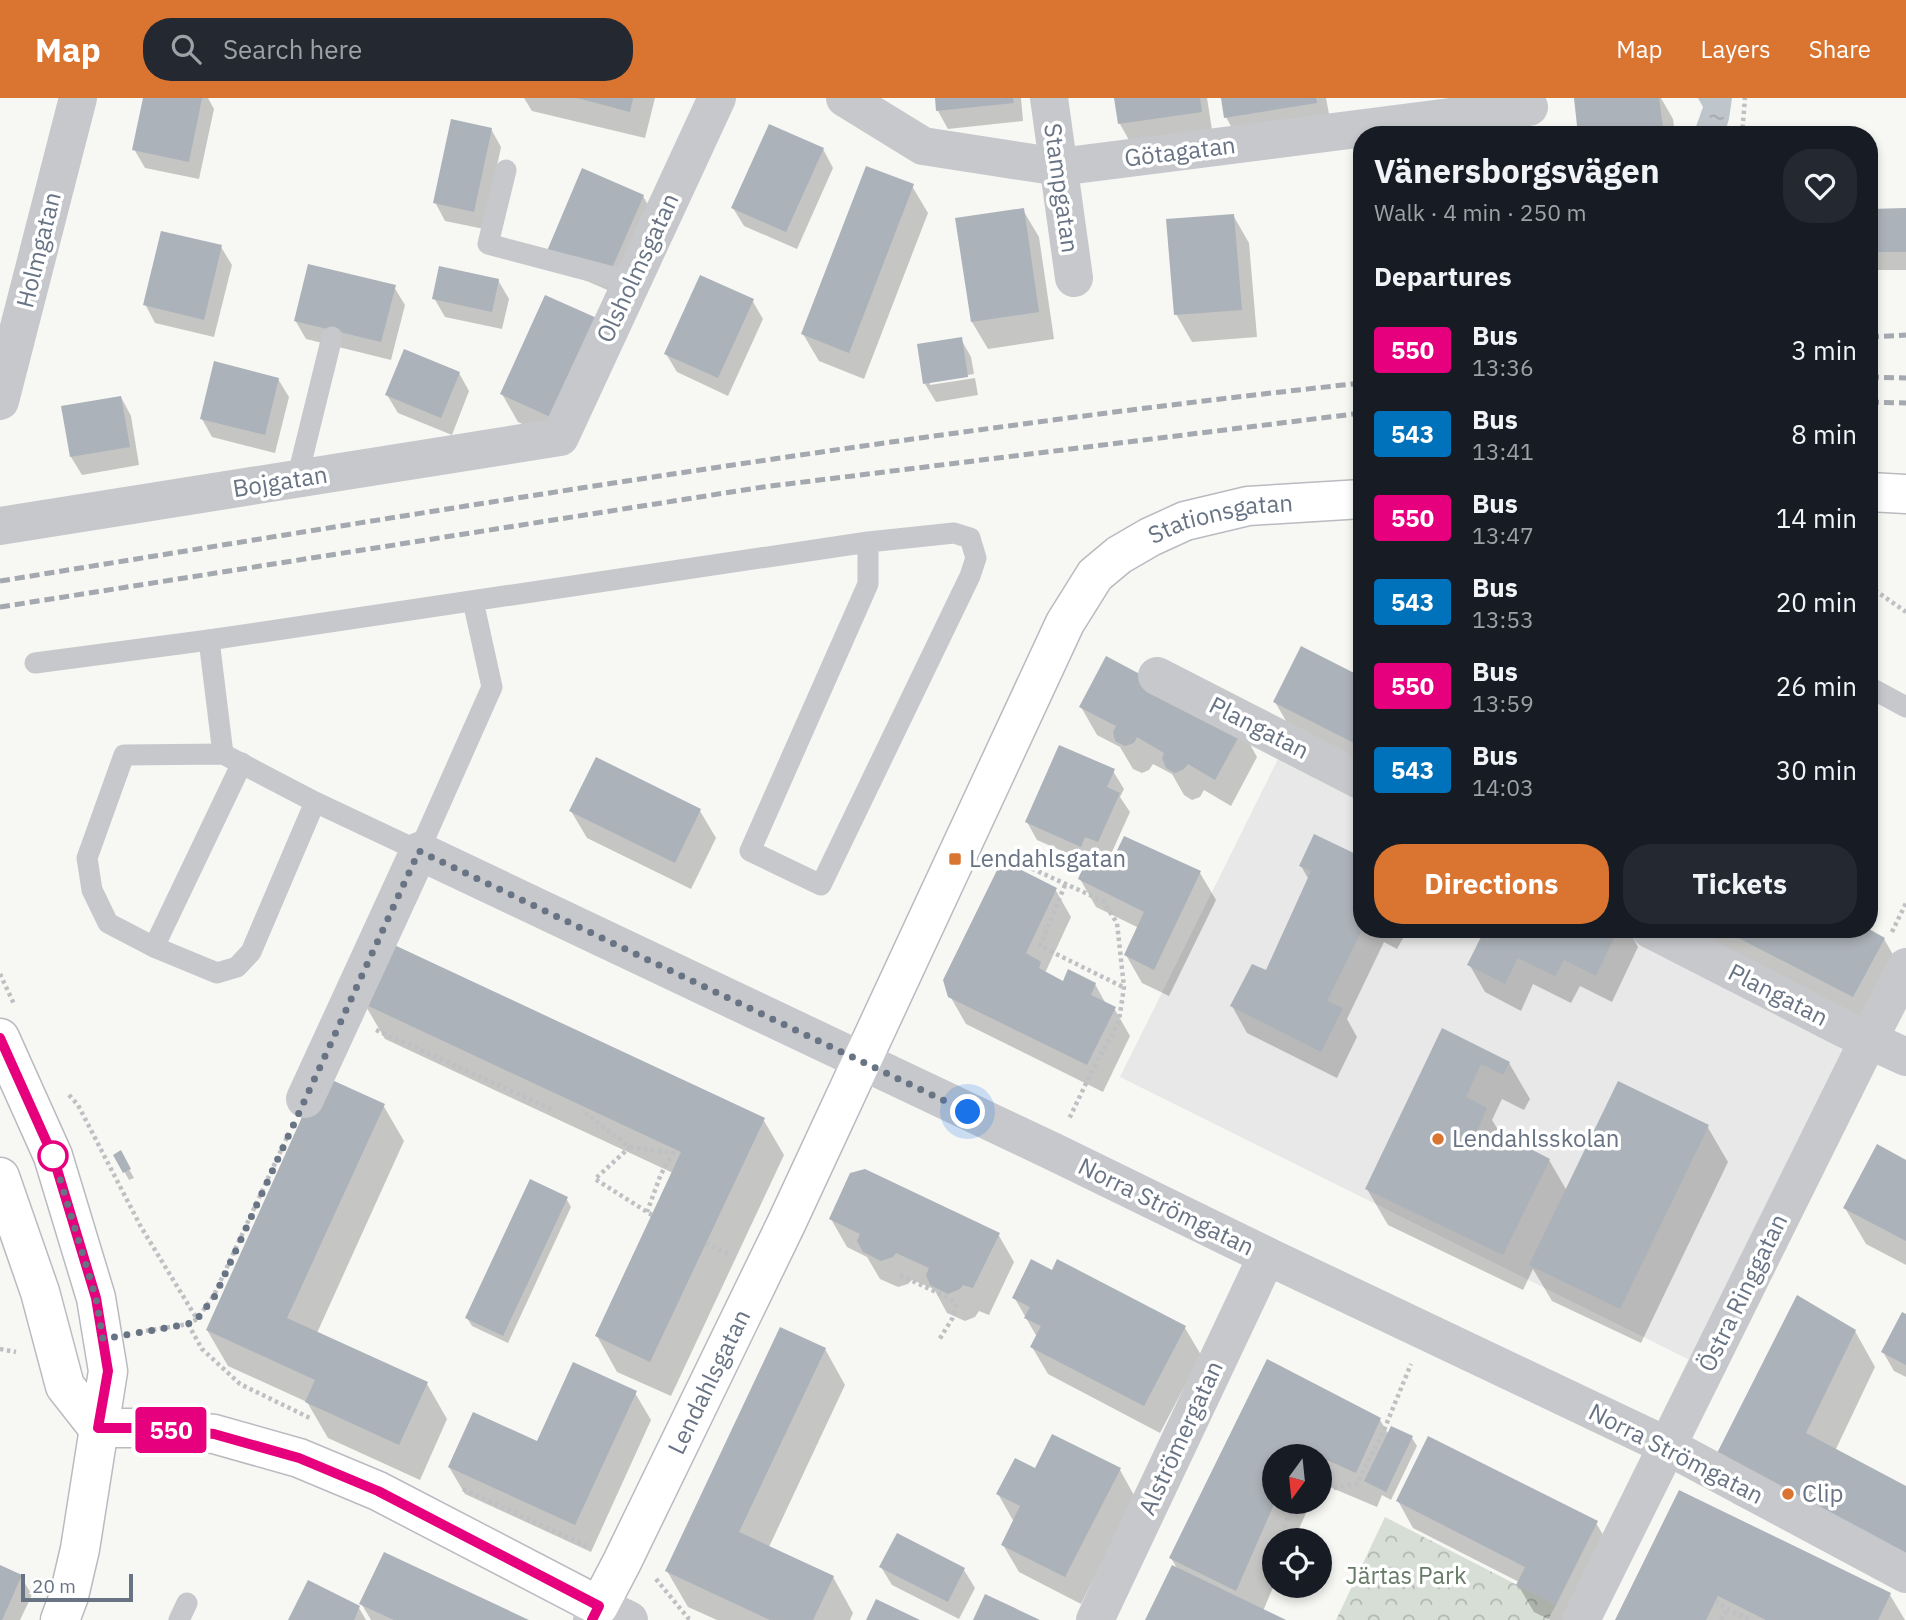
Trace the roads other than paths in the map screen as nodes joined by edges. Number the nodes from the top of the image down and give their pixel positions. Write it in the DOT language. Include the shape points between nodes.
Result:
graph roads {
  1 [pos="78,98"];
  2 [pos="717,98"];
  3 [pos="845,98"];
  4 [pos="1049,98"];
  5 [pos="1529,107"];
  6 [pos="1380,126"];
  7 [pos="1353,129"];
  8 [pos="1059,167"];
  9 [pos="506,170"];
  10 [pos="1074,278"];
  11 [pos="632,282"];
  12 [pos="332,337"];
  13 [pos="0,401"];
  14 [pos="560,437"];
  15 [pos="296,479"];
  16 [pos="1878,492"];
  17 [pos="1906,494"];
  18 [pos="1353,500"];
  19 [pos="0,526"];
  20 [pos="868,542"];
  21 [pos="1095,575"];
  22 [pos="473,601"];
  23 [pos="209,640"];
  24 [pos="36,663"];
  25 [pos="1157,676"];
  26 [pos="1878,692"];
  27 [pos="1906,707"];
  28 [pos="232,759"];
  29 [pos="1353,776"];
  30 [pos="315,802"];
  31 [pos="419,851"];
  32 [pos="1668,938"];
  33 [pos="154,947"];
  34 [pos="1906,967"];
  35 [pos="8,1023"];
  36 [pos="1869,1039"];
  37 [pos="1906,1057"];
  38 [pos="861,1062"];
  39 [pos="305,1098"];
  40 [pos="0,1178"];
  41 [pos="1267,1256"];
  42 [pos="98,1428"];
  43 [pos="1667,1446"];
  44 [pos="1906,1574"];
  45 [pos="607,1615"];
  46 [pos="60,1620"];
  47 [pos="1095,1620"];
  48 [pos="1581,1620"];
  1 -- 13 [label="street, Holmgatan"];
  2 -- 11 [label="street, Olsholmsgatan"];
  3 -- 8 [label="street, Götagatan" via="923,146"];
  4 -- 8 [label="street, Stampgatan"];
  5 -- 6 [label="street, Götagatan"];
  7 -- 8 [label="street, Götagatan"];
  8 -- 10 [label="street, Stampgatan"];
  9 -- 11 [label="lane" via="488,244"];
  11 -- 14 [label="street, Olsholmsgatan"];
  12 -- 15 [label="lane"];
  14 -- 15 [label="street, Bojgatan"];
  15 -- 19 [label="street, Bojgatan"];
  16 -- 17 [label="street"];
  18 -- 21 [label="street, Stationsgatan" via="1248,506 1185,521 1119,555"];
  20 -- 20 [label="lane" via="868,583 750,851 821,885 976,558 970,538 954,533"];
  20 -- 22 [label="lane"];
  21 -- 38 [label="street, Lendahlsgatan" via="1065,623"];
  22 -- 23 [label="lane"];
  22 -- 31 [label="lane" via="492,687"];
  23 -- 24 [label="lane"];
  23 -- 28 [label="lane"];
  25 -- 29 [label="street, Plangatan"];
  26 -- 27 [label="lane"];
  28 -- 30 [label="lane"];
  28 -- 33 [label="lane"];
  28 -- 33 [label="lane" via="124,755 88,858 92,890 108,923"];
  30 -- 31 [label="lane"];
  30 -- 33 [label="lane" via="251,952 237,967 217,973"];
  31 -- 38 [label="street, Norra Strömgatan"];
  31 -- 39 [label="street"];
  32 -- 36 [label="street, Plangatan"];
  34 -- 36 [label="street, Östra Ringgatan"];
  35 -- 42 [label="street" via="96,1298 108,1371"];
  36 -- 37 [label="street, Plangatan"];
  36 -- 43 [label="street, Östra Ringgatan"];
  38 -- 41 [label="street, Norra Strömgatan"];
  38 -- 45 [label="street, Lendahlsgatan" via="622,1562"];
  40 -- 42 [label="street" via="40,1292 65,1386"];
  41 -- 43 [label="street, Norra Strömgatan"];
  41 -- 47 [label="street, Alströmergatan"];
  42 -- 45 [label="street" via="214,1434 299,1458 378,1491"];
  42 -- 46 [label="street" via="80,1549"];
  43 -- 44 [label="street, Norra Strömgatan"];
  43 -- 48 [label="street, Östra Ringgatan"];
}
